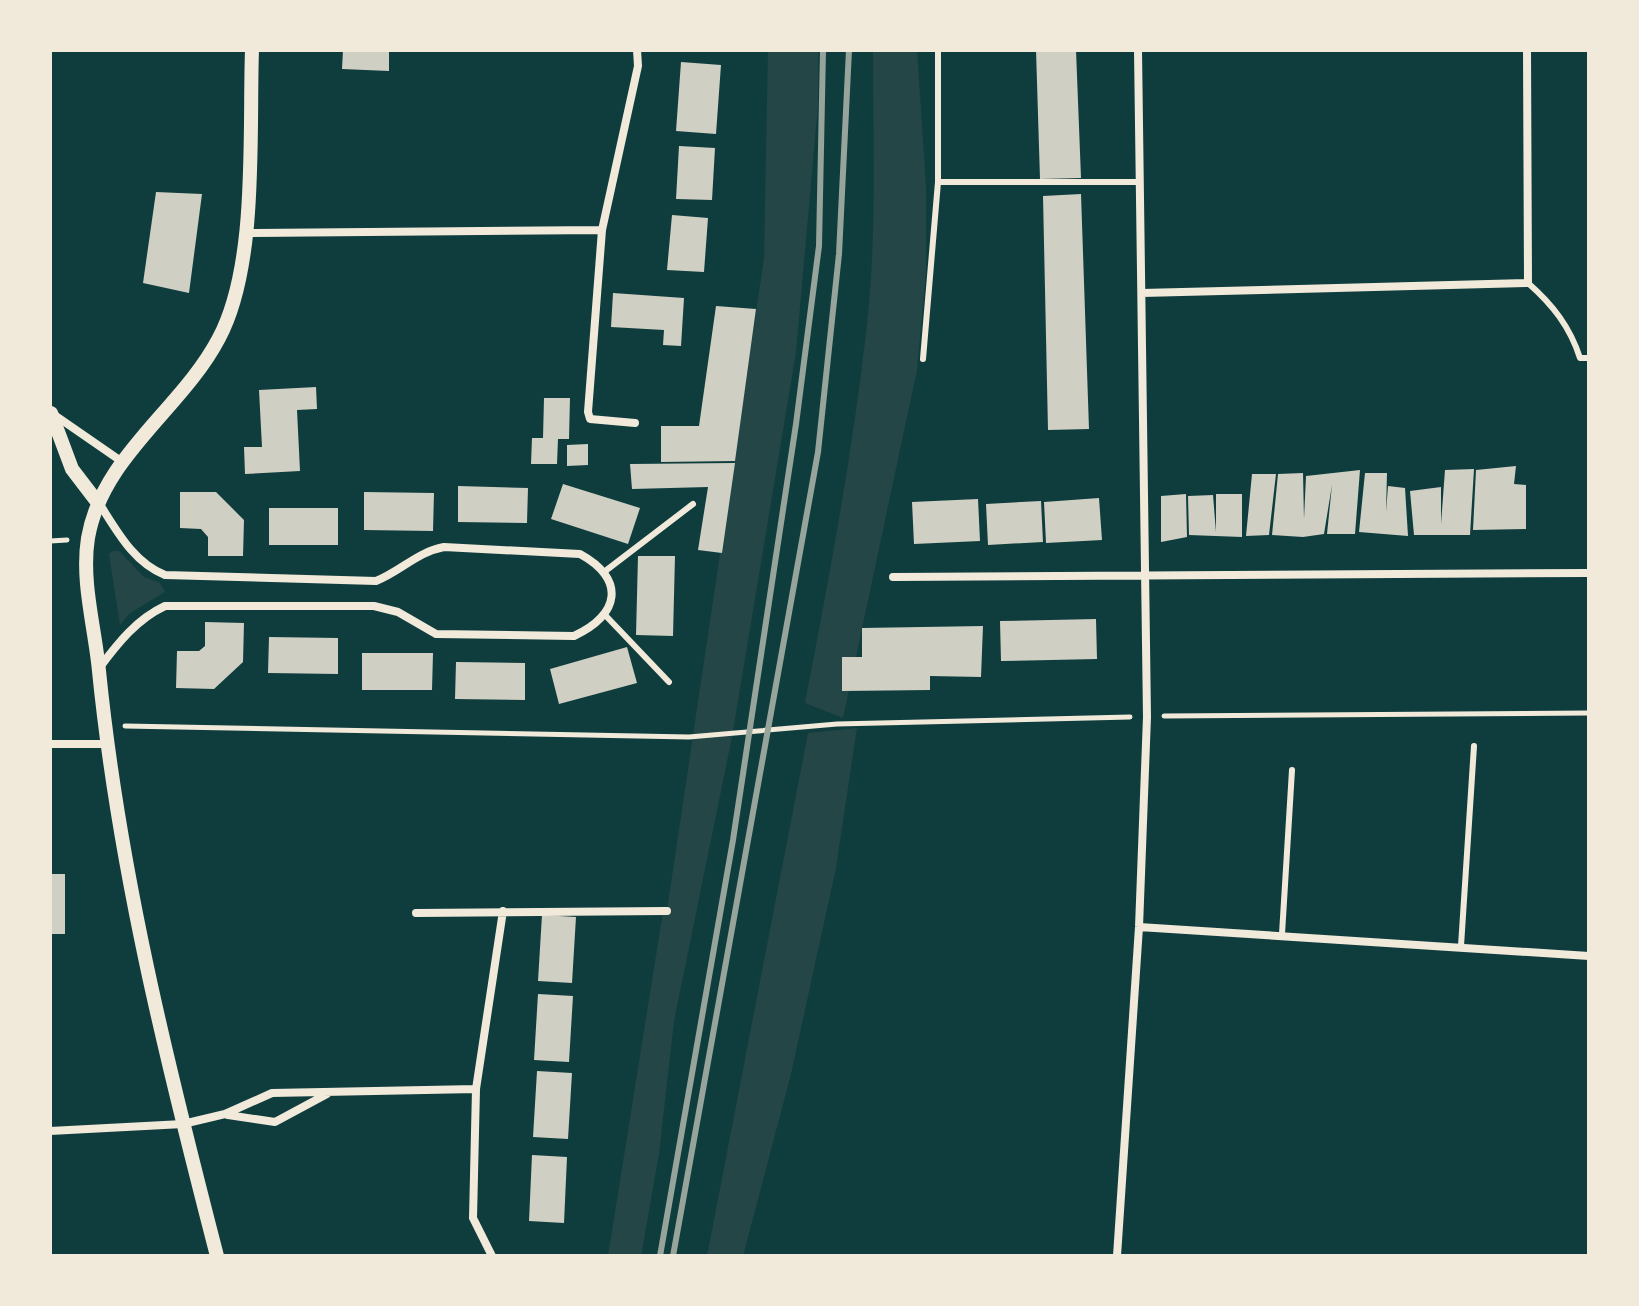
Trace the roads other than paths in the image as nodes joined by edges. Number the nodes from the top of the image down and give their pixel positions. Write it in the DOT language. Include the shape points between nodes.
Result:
graph roads {
  1 [pos="252,50"];
  2 [pos="637,50"];
  3 [pos="938,50"];
  4 [pos="1138,50"];
  5 [pos="1527,50"];
  6 [pos="938,182"];
  7 [pos="1140,182"];
  8 [pos="602,230"];
  9 [pos="245,233"];
  10 [pos="1528,283"];
  11 [pos="1142,293"];
  12 [pos="1589,358"];
  13 [pos="923,359"];
  14 [pos="51,412"];
  15 [pos="635,423"];
  16 [pos="121,461"];
  17 [pos="98,503"];
  18 [pos="693,504"];
  19 [pos="604,572"];
  20 [pos="1589,573"];
  21 [pos="1145,576"];
  22 [pos="893,577"];
  23 [pos="606,616"];
  24 [pos="99,668"];
  25 [pos="669,682"];
  26 [pos="50,744"];
  27 [pos="106,744"];
  28 [pos="1474,746"];
  29 [pos="1292,770"];
  30 [pos="503,911"];
  31 [pos="667,911"];
  32 [pos="416,913"];
  33 [pos="1139,927"];
  34 [pos="1282,934"];
  35 [pos="1461,946"];
  36 [pos="1589,956"];
  37 [pos="476,1089"];
  38 [pos="328,1094"];
  39 [pos="225,1114"];
  40 [pos="183,1124"];
  41 [pos="50,1131"];
  42 [pos="217,1256"];
  43 [pos="492,1256"];
  44 [pos="1117,1256"];
  1 -- 9 [label="street"];
  2 -- 8 [label="street" via="638,66"];
  3 -- 6 [label="lane"];
  4 -- 7 [label="street"];
  5 -- 10 [label="street"];
  6 -- 7 [label="lane"];
  6 -- 13 [label="lane"];
  7 -- 11 [label="street"];
  8 -- 9 [label="street"];
  8 -- 15 [label="street" via="588,412 596,422"];
  9 -- 16 [label="street" via="236,301 219,339 180,398"];
  10 -- 11 [label="street"];
  10 -- 12 [label="lane" via="1553,305 1580,358"];
  11 -- 21 [label="street"];
  14 -- 16 [label="street"];
  14 -- 17 [label="street" via="72,469"];
  16 -- 17 [label="street"];
  17 -- 19 [label="street" via="148,569 165,575 376,581 396,573 423,551 444,547 580,554"];
  17 -- 24 [label="street" via="88,539 88,585"];
  18 -- 19 [label="lane"];
  19 -- 23 [label="street" via="613,598"];
  20 -- 21 [label="street"];
  21 -- 22 [label="street"];
  21 -- 33 [label="street" via="1147,717"];
  23 -- 24 [label="street" via="574,636 436,634 398,612 374,606 165,606 121,640"];
  23 -- 25 [label="lane"];
  24 -- 27 [label="street"];
  26 -- 27 [label="street"];
  27 -- 40 [label="street" via="129,893"];
  28 -- 35 [label="lane"];
  29 -- 34 [label="lane"];
  30 -- 31 [label="street"];
  30 -- 32 [label="street"];
  30 -- 37 [label="street"];
  33 -- 34 [label="street"];
  33 -- 44 [label="street"];
  34 -- 35 [label="street"];
  35 -- 36 [label="street"];
  37 -- 38 [label="street"];
  37 -- 43 [label="street" via="473,1218"];
  38 -- 39 [label="street" via="272,1093"];
  38 -- 39 [label="street" via="275,1122"];
  39 -- 40 [label="street"];
  40 -- 41 [label="street"];
  40 -- 42 [label="street"];
}
